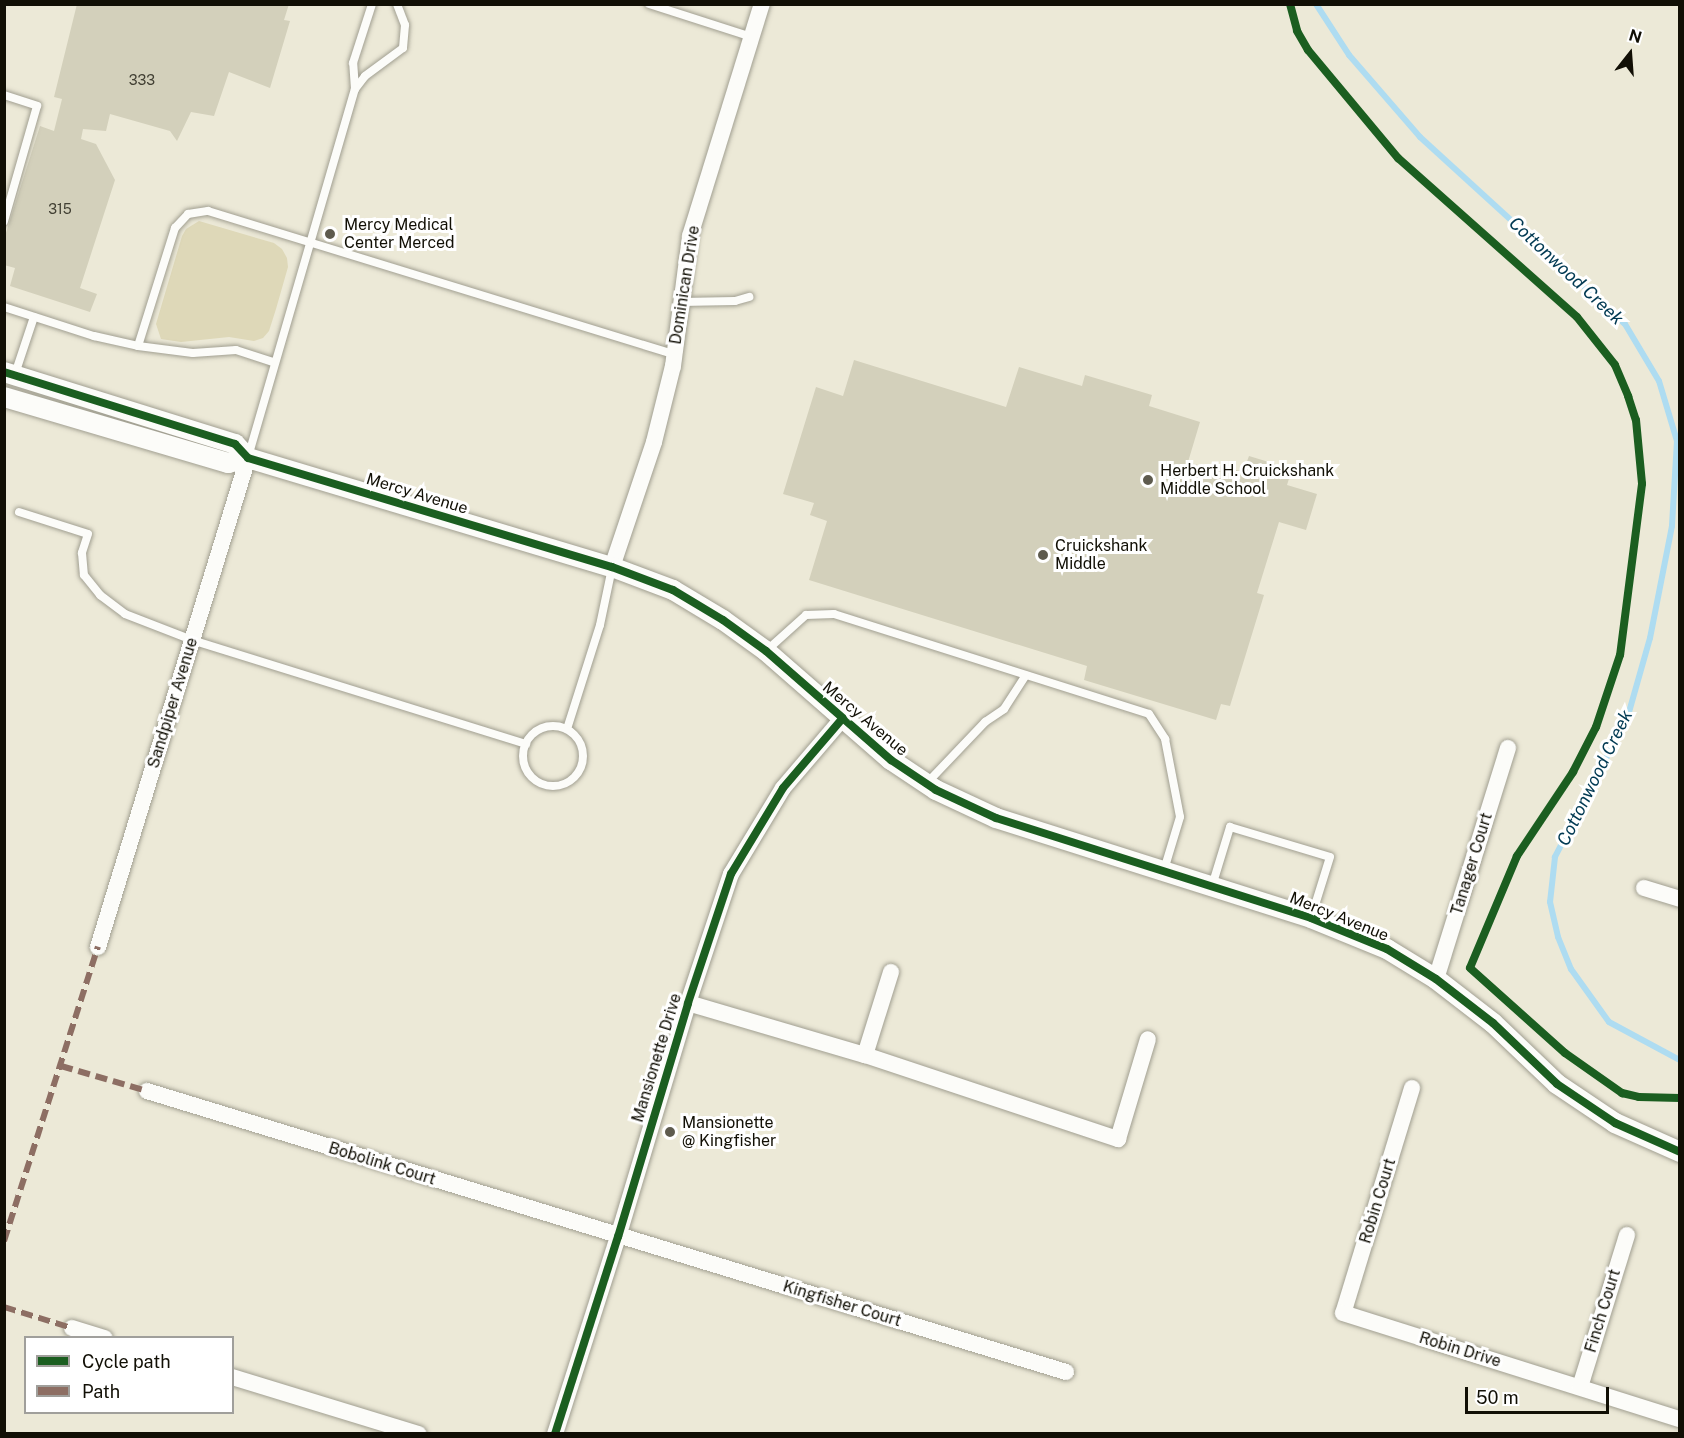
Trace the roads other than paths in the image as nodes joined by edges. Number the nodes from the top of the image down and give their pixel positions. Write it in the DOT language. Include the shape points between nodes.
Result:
graph roads {
  1 [pos="372,4"];
  2 [pos="397,4"];
  3 [pos="649,4"];
  4 [pos="762,4"];
  5 [pos="752,37"];
  6 [pos="355,89"];
  7 [pos="4,95"];
  8 [pos="5,218"];
  9 [pos="309,243"];
  10 [pos="749,297"];
  11 [pos="680,302"];
  12 [pos="4,307"];
  13 [pos="34,317"];
  14 [pos="138,346"];
  15 [pos="674,354"];
  16 [pos="274,362"];
  17 [pos="10,373"];
  18 [pos="4,397"];
  19 [pos="248,458"];
  20 [pos="19,512"];
  21 [pos="612,567"];
  22 [pos="192,640"];
  23 [pos="766,651"];
  24 [pos="1026,675"];
  25 [pos="842,719"];
  26 [pos="567,729"];
  27 [pos="526,744"];
  28 [pos="1508,748"];
  29 [pos="926,784"];
  30 [pos="1164,871"];
  31 [pos="1212,886"];
  32 [pos="1644,888"];
  33 [pos="1680,898"];
  34 [pos="1311,918"];
  35 [pos="98,947"];
  36 [pos="891,972"];
  37 [pos="1436,979"];
  38 [pos="688,1003"];
  39 [pos="1148,1039"];
  40 [pos="865,1056"];
  41 [pos="1412,1088"];
  42 [pos="147,1091"];
  43 [pos="1680,1152"];
  44 [pos="1627,1235"];
  45 [pos="618,1237"];
  46 [pos="1343,1313"];
  47 [pos="72,1328"];
  48 [pos="98,1336"];
  49 [pos="1066,1372"];
  50 [pos="234,1378"];
  51 [pos="1580,1388"];
  52 [pos="1680,1419"];
  53 [pos="418,1434"];
  54 [pos="555,1434"];
  1 -- 6 [label="lane" via="353,63"];
  2 -- 6 [label="lane" via="405,25 403,48 365,76"];
  3 -- 5 [label="lane"];
  4 -- 5 [label="street, Dominican Drive"];
  5 -- 11 [label="street, Dominican Drive" via="690,236"];
  6 -- 9 [label="lane"];
  7 -- 8 [label="lane" via="38,106"];
  9 -- 14 [label="lane" via="208,211 188,214 175,228"];
  9 -- 15 [label="lane"];
  9 -- 16 [label="lane"];
  10 -- 11 [label="lane"];
  11 -- 15 [label="street, Dominican Drive"];
  12 -- 13 [label="lane"];
  13 -- 14 [label="lane"];
  13 -- 17 [label="lane"];
  14 -- 16 [label="lane" via="193,353 236,350"];
  15 -- 21 [label="street, Dominican Drive" via="654,442"];
  16 -- 19 [label="lane"];
  17 -- 19 [label="street, Mercy Avenue" via="236,444"];
  18 -- 19 [label="street, Mercy Avenue" via="228,464"];
  19 -- 21 [label="street, Mercy Avenue"];
  19 -- 22 [label="street, Sandpiper Avenue"];
  20 -- 22 [label="lane" via="88,534 82,552 84,575 100,595 125,614"];
  21 -- 23 [label="street, Mercy Avenue" via="673,590"];
  21 -- 26 [label="lane" via="600,625"];
  22 -- 27 [label="lane"];
  22 -- 35 [label="street, Sandpiper Avenue"];
  23 -- 24 [label="lane" via="806,615 834,614"];
  23 -- 25 [label="street, Mercy Avenue"];
  24 -- 29 [label="lane" via="1004,709 985,722"];
  24 -- 30 [label="lane" via="1149,714 1165,740 1180,817"];
  25 -- 29 [label="street, Mercy Avenue"];
  25 -- 38 [label="street, Mansionette Drive" via="783,788 731,874"];
  26 -- 27 [label="lane" via="539,729"];
  26 -- 27 [label="lane" via="575,735 583,753 578,772 563,784 543,784 534,779 524,763"];
  28 -- 37 [label="street, Tanager Court"];
  29 -- 30 [label="street, Mercy Avenue" via="996,818"];
  30 -- 31 [label="street, Mercy Avenue"];
  31 -- 34 [label="street, Mercy Avenue"];
  31 -- 34 [label="lane" via="1230,827 1330,857"];
  32 -- 33 [label="street"];
  34 -- 37 [label="street, Mercy Avenue" via="1387,950"];
  36 -- 40 [label="street"];
  37 -- 43 [label="street, Mercy Avenue" via="1492,1023 1557,1084 1615,1123"];
  38 -- 40 [label="street"];
  38 -- 45 [label="street, Mansionette Drive"];
  39 -- 40 [label="street" via="1118,1138"];
  41 -- 46 [label="street, Robin Court"];
  42 -- 45 [label="street, Bobolink Court"];
  44 -- 51 [label="street, Finch Court"];
  45 -- 49 [label="street, Kingfisher Court"];
  45 -- 54 [label="street, Mansionette Drive"];
  46 -- 51 [label="street, Robin Drive"];
  47 -- 48 [label="street"];
  50 -- 53 [label="street"];
  51 -- 52 [label="street, Robin Drive"];
}
